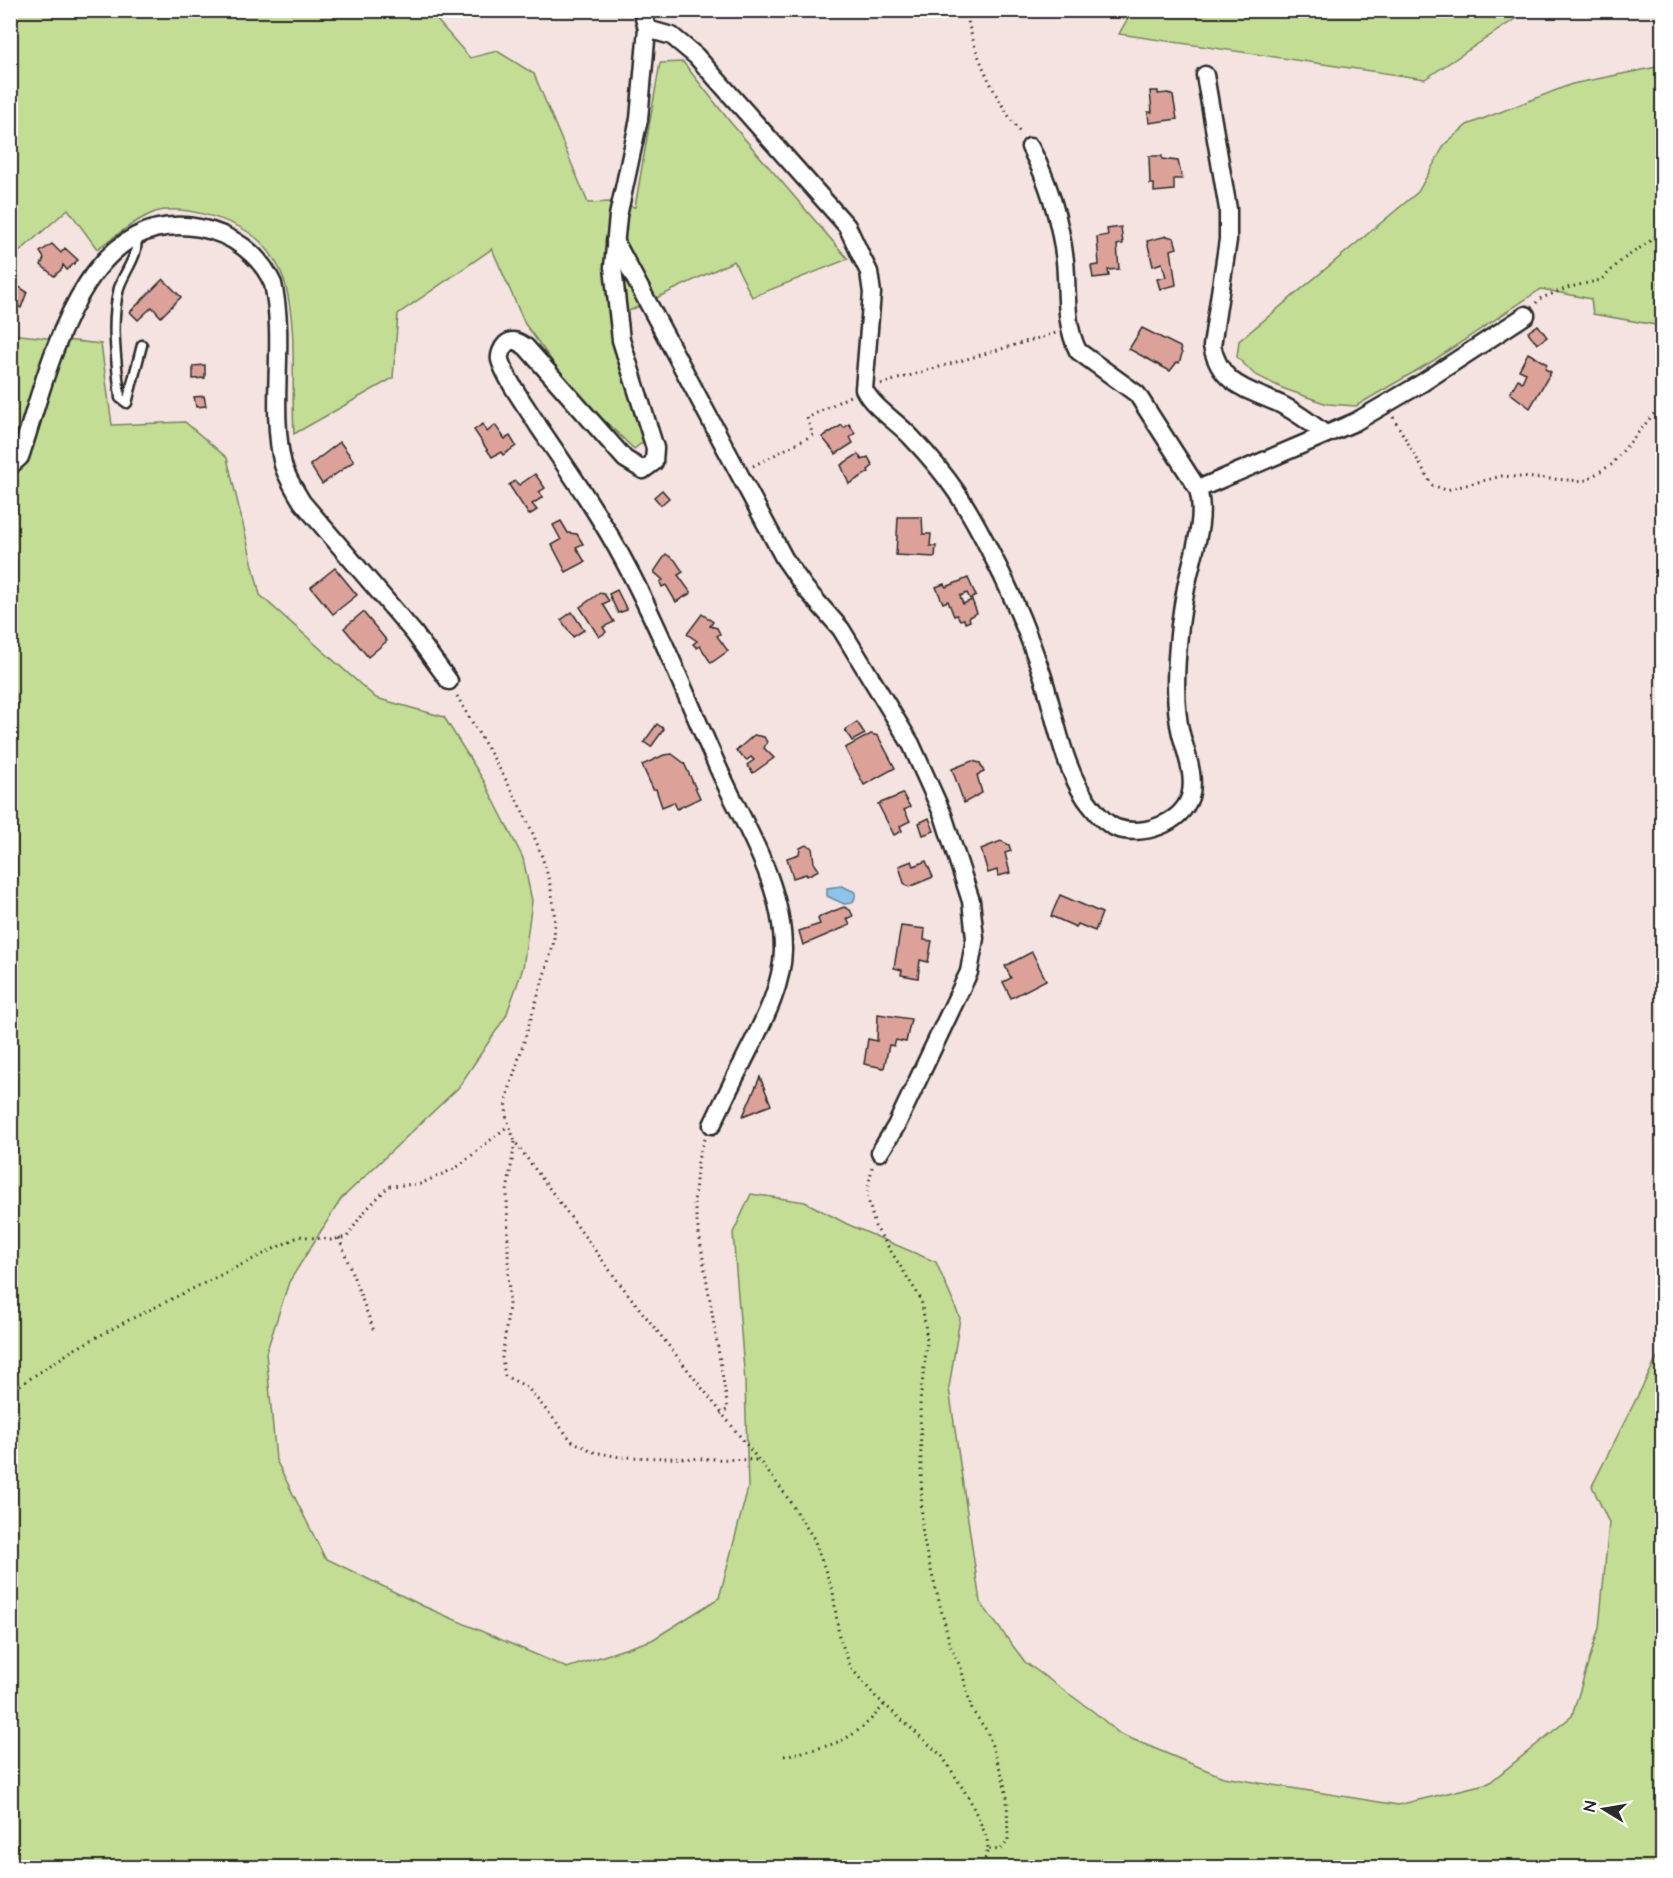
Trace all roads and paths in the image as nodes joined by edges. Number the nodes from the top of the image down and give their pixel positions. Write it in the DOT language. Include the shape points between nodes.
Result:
graph roads {
  1 [pos="642,10"];
  2 [pos="966,10"];
  3 [pos="647,29"];
  4 [pos="1205,75"];
  5 [pos="1030,147"];
  6 [pos="1662,233"];
  7 [pos="135,236"];
  8 [pos="615,241"];
  9 [pos="1526,315"];
  10 [pos="1069,329"];
  11 [pos="142,345"];
  12 [pos="864,389"];
  13 [pos="1662,404"];
  14 [pos="1386,405"];
  15 [pos="1325,434"];
  16 [pos="10,466"];
  17 [pos="738,474"];
  18 [pos="1198,489"];
  19 [pos="449,681"];
  20 [pos="712,1125"];
  21 [pos="508,1126"];
  22 [pos="515,1142"];
  23 [pos="880,1152"];
  24 [pos="339,1238"];
  25 [pos="374,1331"];
  26 [pos="10,1392"];
  27 [pos="721,1414"];
  28 [pos="758,1460"];
  29 [pos="884,1705"];
  30 [pos="784,1756"];
  31 [pos="988,1849"];
  32 [pos="982,1868"];
  1 -- 3 [label="street"];
  2 -- 5 [label="path" via="974,44 1002,107"];
  3 -- 8 [label="street" via="639,119"];
  3 -- 12 [label="street" via="672,36 696,57 847,226 871,282"];
  4 -- 15 [label="street" via="1228,208 1228,240 1212,346 1215,361 1230,381 1303,416"];
  5 -- 10 [label="street" via="1047,179 1059,226"];
  6 -- 9 [label="path" via="1622,260 1601,280 1539,299"];
  7 -- 11 [label="lane" via="137,247 120,284 114,316 120,398 127,403"];
  7 -- 16 [label="street" via="99,269 72,309 55,347 20,457"];
  7 -- 19 [label="street" via="175,225 211,230 237,243 267,270 276,295 279,422 283,464 290,482 302,502 414,633"];
  8 -- 17 [label="street"];
  8 -- 20 [label="street" via="613,267 621,340 654,448 651,466 638,468 625,459 526,346 509,341 503,346 500,359 624,562 754,838 771,883 783,949 777,986"];
  9 -- 14 [label="street"];
  10 -- 12 [label="path"];
  10 -- 18 [label="street" via="1078,351 1137,394"];
  12 -- 17 [label="path" via="807,418 813,435"];
  12 -- 18 [label="street" via="961,495 1023,623 1076,780 1089,804 1116,828 1141,830 1162,825 1180,812 1190,796 1190,773 1175,691 1185,591 1202,509"];
  13 -- 14 [label="path" via="1611,465 1584,481 1502,476 1446,489 1432,485"];
  14 -- 15 [label="street"];
  15 -- 18 [label="street"];
  17 -- 23 [label="street" via="790,567 841,629 911,744 943,815 971,901 975,938 969,972"];
  19 -- 21 [label="path" via="530,830 554,904 553,946 507,1098"];
  20 -- 27 [label="path" via="698,1159 694,1204 728,1409"];
  21 -- 22 [label="path"];
  21 -- 24 [label="path" via="456,1168 420,1184 390,1186 363,1213 347,1237"];
  22 -- 27 [label="path"];
  22 -- 28 [label="path" via="507,1192 509,1306 502,1358 505,1376 527,1387 572,1441 594,1452 621,1457"];
  23 -- 31 [label="path" via="868,1184 869,1210 921,1299 926,1323 920,1402 922,1527 926,1551 951,1648 961,1668 972,1710 987,1731 1007,1797 1008,1841 1000,1850"];
  24 -- 25 [label="path"];
  24 -- 26 [label="path" via="300,1236 273,1248 83,1344"];
  27 -- 28 [label="path"];
  28 -- 29 [label="path" via="814,1539 833,1592 839,1636 847,1658"];
  29 -- 30 [label="path" via="866,1726 845,1740"];
  29 -- 31 [label="path" via="942,1756 985,1830"];
  31 -- 32 [label="path"];
}
